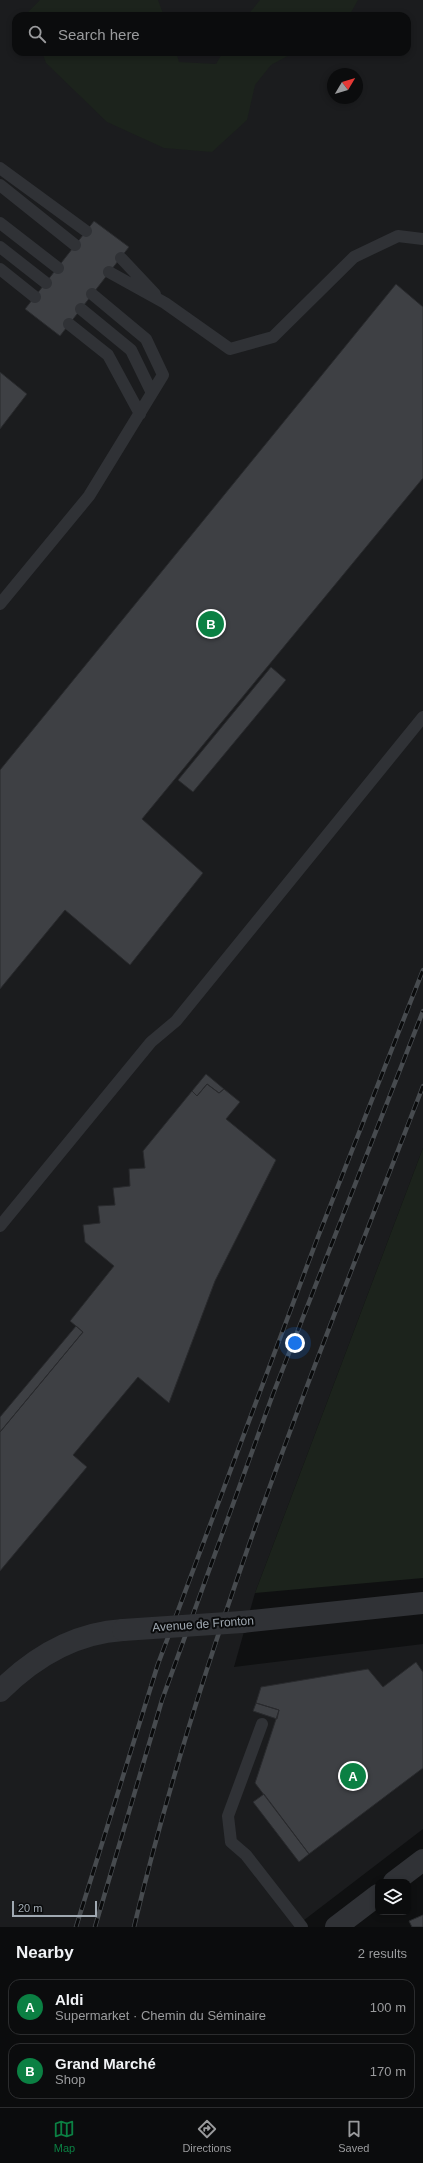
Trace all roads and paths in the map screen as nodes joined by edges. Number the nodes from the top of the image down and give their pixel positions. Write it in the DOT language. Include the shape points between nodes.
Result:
graph roads {
  1 [pos="0,168"];
  2 [pos="0,185"];
  3 [pos="0,223"];
  4 [pos="86,230"];
  5 [pos="423,239"];
  6 [pos="75,245"];
  7 [pos="0,247"];
  8 [pos="121,258"];
  9 [pos="58,268"];
  10 [pos="0,269"];
  11 [pos="109,272"];
  12 [pos="46,283"];
  13 [pos="92,294"];
  14 [pos="35,297"];
  15 [pos="164,303"];
  16 [pos="81,309"];
  17 [pos="69,324"];
  18 [pos="152,393"];
  19 [pos="140,414"];
  20 [pos="0,604"];
  21 [pos="423,717"];
  22 [pos="0,1226"];
  23 [pos="423,1603"];
  24 [pos="0,1691"];
  25 [pos="262,1724"];
  26 [pos="423,1860"];
  27 [pos="398,1879"];
  28 [pos="375,1897"];
  29 [pos="302,1927"];
  30 [pos="336,1927"];
  1 -- 4 [label="lane"];
  2 -- 6 [label="lane"];
  3 -- 9 [label="lane"];
  5 -- 15 [label="lane" via="398,236 354,257 273,337 230,349"];
  7 -- 12 [label="lane"];
  8 -- 15 [label="lane"];
  10 -- 14 [label="lane"];
  11 -- 15 [label="lane"];
  13 -- 18 [label="lane" via="146,339 163,375"];
  16 -- 18 [label="lane" via="131,350"];
  17 -- 19 [label="lane" via="108,355"];
  18 -- 19 [label="lane"];
  19 -- 20 [label="lane" via="89,496"];
  21 -- 22 [label="lane" via="176,1020 151,1042"];
  23 -- 24 [label="street, Avenue de Fronton, bridge" via="242,1622 103,1631 70,1641 37,1661"];
  25 -- 29 [label="lane" via="228,1816 231,1842 246,1855"];
  26 -- 27 [label="street"];
  28 -- 30 [label="street"];
}
